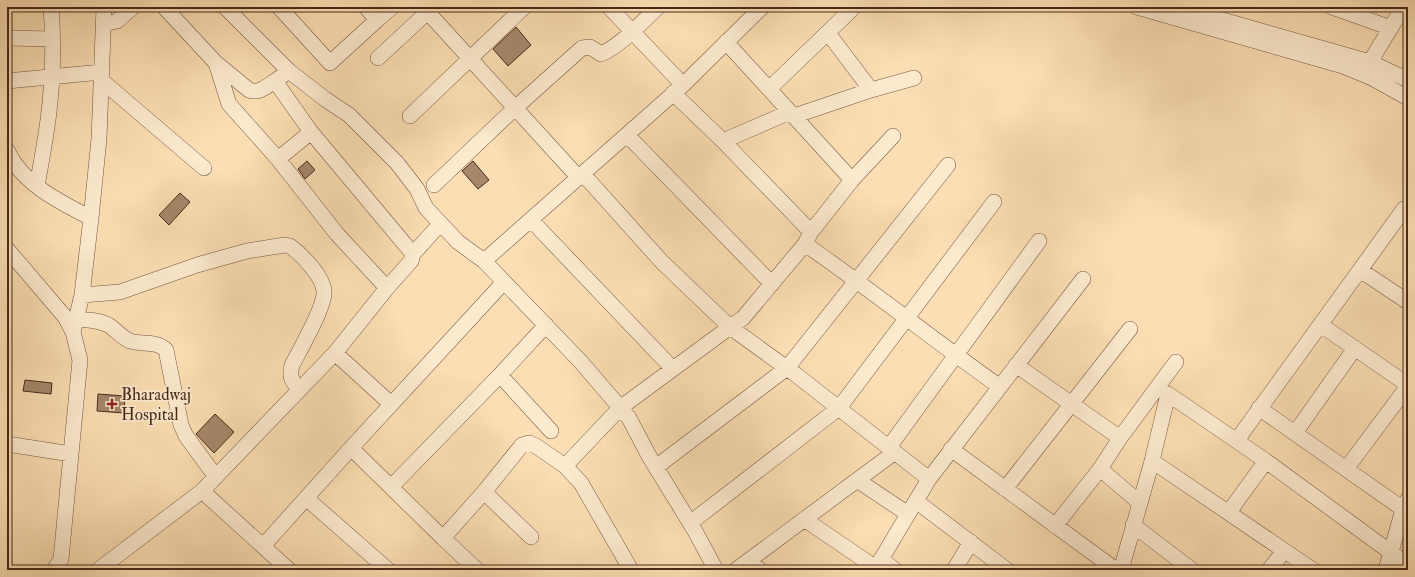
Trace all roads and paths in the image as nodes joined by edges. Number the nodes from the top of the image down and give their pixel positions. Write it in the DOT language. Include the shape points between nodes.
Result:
graph roads {
  1 [pos="51,7"];
  2 [pos="104,7"];
  3 [pos="133,7"];
  4 [pos="164,7"];
  5 [pos="225,7"];
  6 [pos="279,7"];
  7 [pos="366,7"];
  8 [pos="392,7"];
  9 [pos="524,7"];
  10 [pos="610,7"];
  11 [pos="658,7"];
  12 [pos="762,7"];
  13 [pos="1137,7"];
  14 [pos="1177,7"];
  15 [pos="1332,7"];
  16 [pos="428,9"];
  17 [pos="851,10"];
  18 [pos="1401,11"];
  19 [pos="377,20"];
  20 [pos="103,24"];
  21 [pos="1391,28"];
  22 [pos="632,31"];
  23 [pos="828,33"];
  24 [pos="7,38"];
  25 [pos="52,39"];
  26 [pos="726,42"];
  27 [pos="378,58"];
  28 [pos="470,58"];
  29 [pos="1370,62"];
  30 [pos="216,63"];
  31 [pos="289,71"];
  32 [pos="101,76"];
  33 [pos="52,77"];
  34 [pos="914,78"];
  35 [pos="1408,80"];
  36 [pos="7,81"];
  37 [pos="275,81"];
  38 [pos="678,89"];
  39 [pos="769,89"];
  40 [pos="871,90"];
  41 [pos="1408,98"];
  42 [pos="515,108"];
  43 [pos="792,114"];
  44 [pos="410,116"];
  45 [pos="311,132"];
  46 [pos="627,135"];
  47 [pos="893,136"];
  48 [pos="723,141"];
  49 [pos="7,150"];
  50 [pos="278,159"];
  51 [pos="948,165"];
  52 [pos="204,168"];
  53 [pos="581,176"];
  54 [pos="852,180"];
  55 [pos="434,185"];
  56 [pos="37,186"];
  57 [pos="994,202"];
  58 [pos="1408,212"];
  59 [pos="91,218"];
  60 [pos="531,220"];
  61 [pos="440,224"];
  62 [pos="808,238"];
  63 [pos="1039,241"];
  64 [pos="7,249"];
  65 [pos="412,254"];
  66 [pos="484,261"];
  67 [pos="12,265"];
  68 [pos="1360,270"];
  69 [pos="1083,279"];
  70 [pos="857,280"];
  71 [pos="504,282"];
  72 [pos="772,284"];
  73 [pos="387,288"];
  74 [pos="82,295"];
  75 [pos="1408,302"];
  76 [pos="907,317"];
  77 [pos="1320,324"];
  78 [pos="546,325"];
  79 [pos="75,326"];
  80 [pos="730,327"];
  81 [pos="1130,329"];
  82 [pos="1355,348"];
  83 [pos="335,353"];
  84 [pos="955,355"];
  85 [pos="1176,362"];
  86 [pos="1016,365"];
  87 [pos="787,368"];
  88 [pos="673,369"];
  89 [pos="500,375"];
  90 [pos="1408,385"];
  91 [pos="1000,387"];
  92 [pos="299,390"];
  93 [pos="1163,390"];
  94 [pos="391,404"];
  95 [pos="1071,404"];
  96 [pos="620,408"];
  97 [pos="839,408"];
  98 [pos="1259,408"];
  99 [pos="551,431"];
  100 [pos="1295,433"];
  101 [pos="1120,438"];
  102 [pos="1237,440"];
  103 [pos="7,444"];
  104 [pos="351,448"];
  105 [pos="952,449"];
  106 [pos="892,450"];
  107 [pos="71,454"];
  108 [pos="1152,461"];
  109 [pos="1266,461"];
  110 [pos="565,466"];
  111 [pos="656,467"];
  112 [pos="1100,469"];
  113 [pos="1346,469"];
  114 [pos="216,477"];
  115 [pos="929,479"];
  116 [pos="858,480"];
  117 [pos="391,487"];
  118 [pos="1005,488"];
  119 [pos="202,491"];
  120 [pos="484,492"];
  121 [pos="306,498"];
  122 [pos="916,501"];
  123 [pos="1140,502"];
  124 [pos="1406,504"];
  125 [pos="1229,512"];
  126 [pos="908,514"];
  127 [pos="804,520"];
  128 [pos="690,523"];
  129 [pos="1133,525"];
  130 [pos="1055,526"];
  131 [pos="531,537"];
  132 [pos="444,538"];
  133 [pos="971,542"];
  134 [pos="263,546"];
  135 [pos="1284,551"];
  136 [pos="1391,553"];
  137 [pos="1408,565"];
  138 [pos="742,566"];
  139 [pos="877,566"];
  140 [pos="55,570"];
  141 [pos="98,570"];
  142 [pos="289,570"];
  143 [pos="388,570"];
  144 [pos="477,570"];
  145 [pos="631,570"];
  146 [pos="716,570"];
  147 [pos="760,570"];
  148 [pos="895,570"];
  149 [pos="954,570"];
  150 [pos="1007,570"];
  151 [pos="1116,570"];
  152 [pos="1121,570"];
  153 [pos="1192,570"];
  154 [pos="1269,570"];
  155 [pos="1312,570"];
  156 [pos="1386,570"];
  1 -- 25 [label="street"];
  2 -- 20 [label="street"];
  3 -- 20 [label="street" via="117,21"];
  4 -- 30 [label="street"];
  5 -- 31 [label="street"];
  6 -- 19 [label="street" via="330,63"];
  7 -- 19 [label="street"];
  8 -- 19 [label="street"];
  9 -- 28 [label="street"];
  10 -- 22 [label="street"];
  11 -- 22 [label="street"];
  12 -- 26 [label="street"];
  13 -- 41 [label="street" via="1354,70"];
  14 -- 29 [label="street"];
  15 -- 21 [label="street"];
  16 -- 27 [label="street"];
  16 -- 28 [label="street"];
  17 -- 23 [label="street"];
  18 -- 21 [label="street"];
  20 -- 32 [label="street"];
  21 -- 29 [label="street"];
  22 -- 38 [label="street"];
  22 -- 42 [label="street" via="601,54 590,47 582,48"];
  23 -- 39 [label="street"];
  23 -- 40 [label="street"];
  24 -- 25 [label="street"];
  25 -- 33 [label="street"];
  26 -- 38 [label="street"];
  26 -- 39 [label="street"];
  28 -- 42 [label="street"];
  28 -- 44 [label="street"];
  29 -- 35 [label="street"];
  30 -- 37 [label="street" via="254,92"];
  30 -- 50 [label="street" via="229,104"];
  31 -- 37 [label="street"];
  31 -- 61 [label="street" via="349,115 397,163 417,189 426,208"];
  32 -- 33 [label="street"];
  32 -- 52 [label="street"];
  32 -- 59 [label="street" via="99,139"];
  33 -- 36 [label="street"];
  33 -- 56 [label="street"];
  34 -- 40 [label="street"];
  37 -- 45 [label="street"];
  38 -- 46 [label="street"];
  38 -- 48 [label="street"];
  39 -- 43 [label="street"];
  40 -- 43 [label="street"];
  42 -- 53 [label="street"];
  42 -- 55 [label="street"];
  43 -- 48 [label="street"];
  43 -- 54 [label="street"];
  45 -- 50 [label="street"];
  45 -- 65 [label="street"];
  46 -- 53 [label="street"];
  46 -- 72 [label="street"];
  47 -- 54 [label="street"];
  48 -- 62 [label="street"];
  49 -- 56 [label="street" via="19,170"];
  50 -- 73 [label="street" via="337,234"];
  51 -- 70 [label="street"];
  53 -- 60 [label="street"];
  53 -- 80 [label="street" via="662,262"];
  54 -- 62 [label="street"];
  56 -- 59 [label="street"];
  57 -- 76 [label="street"];
  58 -- 68 [label="street" via="1404,210"];
  59 -- 74 [label="street"];
  60 -- 66 [label="street"];
  60 -- 88 [label="street"];
  61 -- 65 [label="street"];
  61 -- 66 [label="street" via="458,242"];
  62 -- 70 [label="street"];
  62 -- 72 [label="street"];
  63 -- 84 [label="street"];
  64 -- 67 [label="street"];
  65 -- 73 [label="street" via="411,261"];
  66 -- 71 [label="street"];
  67 -- 79 [label="street"];
  68 -- 75 [label="street"];
  68 -- 77 [label="street"];
  69 -- 86 [label="street"];
  70 -- 76 [label="street"];
  70 -- 87 [label="street"];
  71 -- 78 [label="street"];
  71 -- 94 [label="street"];
  72 -- 80 [label="street" via="744,318"];
  73 -- 83 [label="street"];
  74 -- 79 [label="street"];
  74 -- 92 [label="street" via="120,292 197,265 247,251 290,246 316,272 325,293 291,369 291,379"];
  76 -- 84 [label="street"];
  76 -- 97 [label="street"];
  77 -- 82 [label="street"];
  77 -- 98 [label="street"];
  78 -- 89 [label="street"];
  78 -- 96 [label="street"];
  79 -- 107 [label="street" via="80,360"];
  79 -- 114 [label="street" via="105,323 131,342 153,344 166,350 181,425"];
  80 -- 87 [label="street"];
  80 -- 88 [label="street"];
  81 -- 95 [label="street"];
  82 -- 90 [label="street"];
  82 -- 100 [label="street"];
  83 -- 92 [label="street"];
  83 -- 94 [label="street"];
  84 -- 91 [label="street"];
  84 -- 106 [label="street"];
  85 -- 93 [label="street"];
  86 -- 91 [label="street"];
  86 -- 95 [label="street"];
  87 -- 97 [label="street"];
  87 -- 111 [label="street"];
  88 -- 96 [label="street"];
  89 -- 99 [label="street"];
  89 -- 117 [label="street"];
  90 -- 113 [label="street"];
  91 -- 105 [label="street"];
  92 -- 114 [label="street"];
  93 -- 101 [label="street"];
  93 -- 102 [label="street"];
  93 -- 108 [label="street"];
  94 -- 104 [label="street"];
  95 -- 101 [label="street"];
  95 -- 118 [label="street"];
  96 -- 110 [label="street"];
  96 -- 111 [label="street"];
  97 -- 106 [label="street"];
  97 -- 128 [label="street"];
  98 -- 100 [label="street"];
  98 -- 102 [label="street"];
  100 -- 113 [label="street"];
  101 -- 112 [label="street"];
  102 -- 109 [label="street"];
  103 -- 107 [label="street"];
  104 -- 117 [label="street"];
  104 -- 121 [label="street"];
  105 -- 115 [label="street"];
  105 -- 118 [label="street"];
  106 -- 115 [label="street"];
  106 -- 116 [label="street"];
  107 -- 140 [label="street" via="61,559"];
  108 -- 123 [label="street"];
  108 -- 125 [label="street"];
  109 -- 125 [label="street"];
  109 -- 136 [label="street"];
  110 -- 120 [label="street" via="529,443 522,446"];
  110 -- 145 [label="street" via="581,483"];
  111 -- 128 [label="street"];
  112 -- 123 [label="street"];
  112 -- 130 [label="street"];
  113 -- 124 [label="street"];
  114 -- 119 [label="street"];
  115 -- 122 [label="street"];
  116 -- 126 [label="street"];
  116 -- 127 [label="street"];
  117 -- 132 [label="street"];
  118 -- 130 [label="street"];
  119 -- 134 [label="street"];
  119 -- 141 [label="street"];
  120 -- 131 [label="street"];
  120 -- 132 [label="street"];
  121 -- 134 [label="street"];
  121 -- 143 [label="street"];
  122 -- 126 [label="street"];
  122 -- 133 [label="street"];
  123 -- 129 [label="street"];
  124 -- 136 [label="street"];
  125 -- 135 [label="street"];
  126 -- 139 [label="street"];
  127 -- 138 [label="street"];
  127 -- 139 [label="street"];
  128 -- 146 [label="street"];
  129 -- 152 [label="street"];
  129 -- 153 [label="street"];
  130 -- 151 [label="street"];
  132 -- 144 [label="street"];
  133 -- 149 [label="street"];
  133 -- 150 [label="street"];
  134 -- 142 [label="street"];
  135 -- 154 [label="street"];
  135 -- 155 [label="street"];
  136 -- 137 [label="street"];
  136 -- 156 [label="street"];
  138 -- 147 [label="street"];
  139 -- 148 [label="street"];
}
